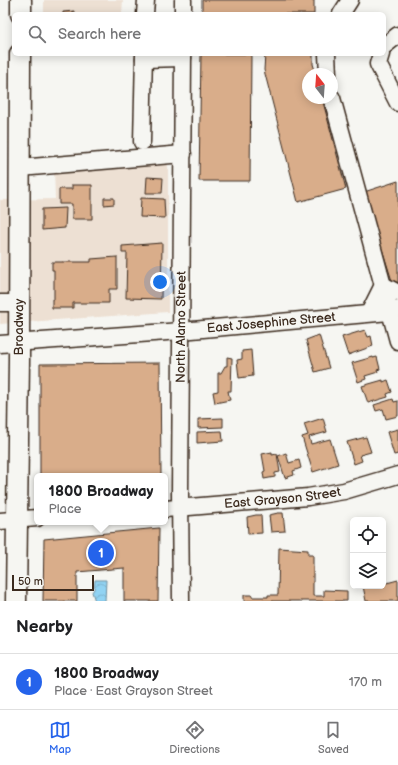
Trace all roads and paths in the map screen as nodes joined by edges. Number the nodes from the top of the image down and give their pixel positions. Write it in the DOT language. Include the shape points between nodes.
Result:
graph roads {
  1 [pos="21,0"];
  2 [pos="146,0"];
  3 [pos="183,0"];
  4 [pos="350,0"];
  5 [pos="20,12"];
  6 [pos="145,12"];
  7 [pos="183,12"];
  8 [pos="342,12"];
  9 [pos="398,35"];
  10 [pos="386,44"];
  11 [pos="20,56"];
  12 [pos="144,56"];
  13 [pos="184,56"];
  14 [pos="327,56"];
  15 [pos="380,56"];
  16 [pos="328,68"];
  17 [pos="398,103"];
  18 [pos="334,104"];
  19 [pos="142,142"];
  20 [pos="183,154"];
  21 [pos="20,168"];
  22 [pos="383,285"];
  23 [pos="398,293"];
  24 [pos="0,303"];
  25 [pos="20,303"];
  26 [pos="394,310"];
  27 [pos="369,313"];
  28 [pos="181,330"];
  29 [pos="398,341"];
  30 [pos="10,343"];
  31 [pos="398,475"];
  32 [pos="173,508"];
  33 [pos="18,519"];
  34 [pos="16,601"];
  35 [pos="181,601"];
  1 -- 5 [label="main road"];
  2 -- 6 [label="street"];
  3 -- 7 [label="street"];
  4 -- 8 [label="street"];
  9 -- 10 [label="street"];
  11 -- 21 [label="main road, Broadway"];
  12 -- 13 [label="street"];
  12 -- 19 [label="street"];
  13 -- 20 [label="street, North Alamo Street"];
  14 -- 16 [label="street"];
  15 -- 17 [label="street" via="378,64"];
  18 -- 22 [label="street"];
  20 -- 21 [label="street"];
  20 -- 28 [label="street, North Alamo Street"];
  21 -- 25 [label="main road, Broadway"];
  22 -- 23 [label="street"];
  22 -- 26 [label="street"];
  22 -- 27 [label="street"];
  24 -- 25 [label="street"];
  25 -- 30 [label="main road, Broadway"];
  26 -- 27 [label="street, East Josephine Street"];
  26 -- 29 [label="street"];
  27 -- 28 [label="street, East Josephine Street"];
  28 -- 30 [label="street, East Josephine Street"];
  28 -- 32 [label="street, North Alamo Street"];
  30 -- 33 [label="main road, Broadway"];
  31 -- 32 [label="street, East Grayson Street" via="344,491 308,497"];
  32 -- 35 [label="street, North Alamo Street"];
  33 -- 34 [label="main road, Broadway"];
}
